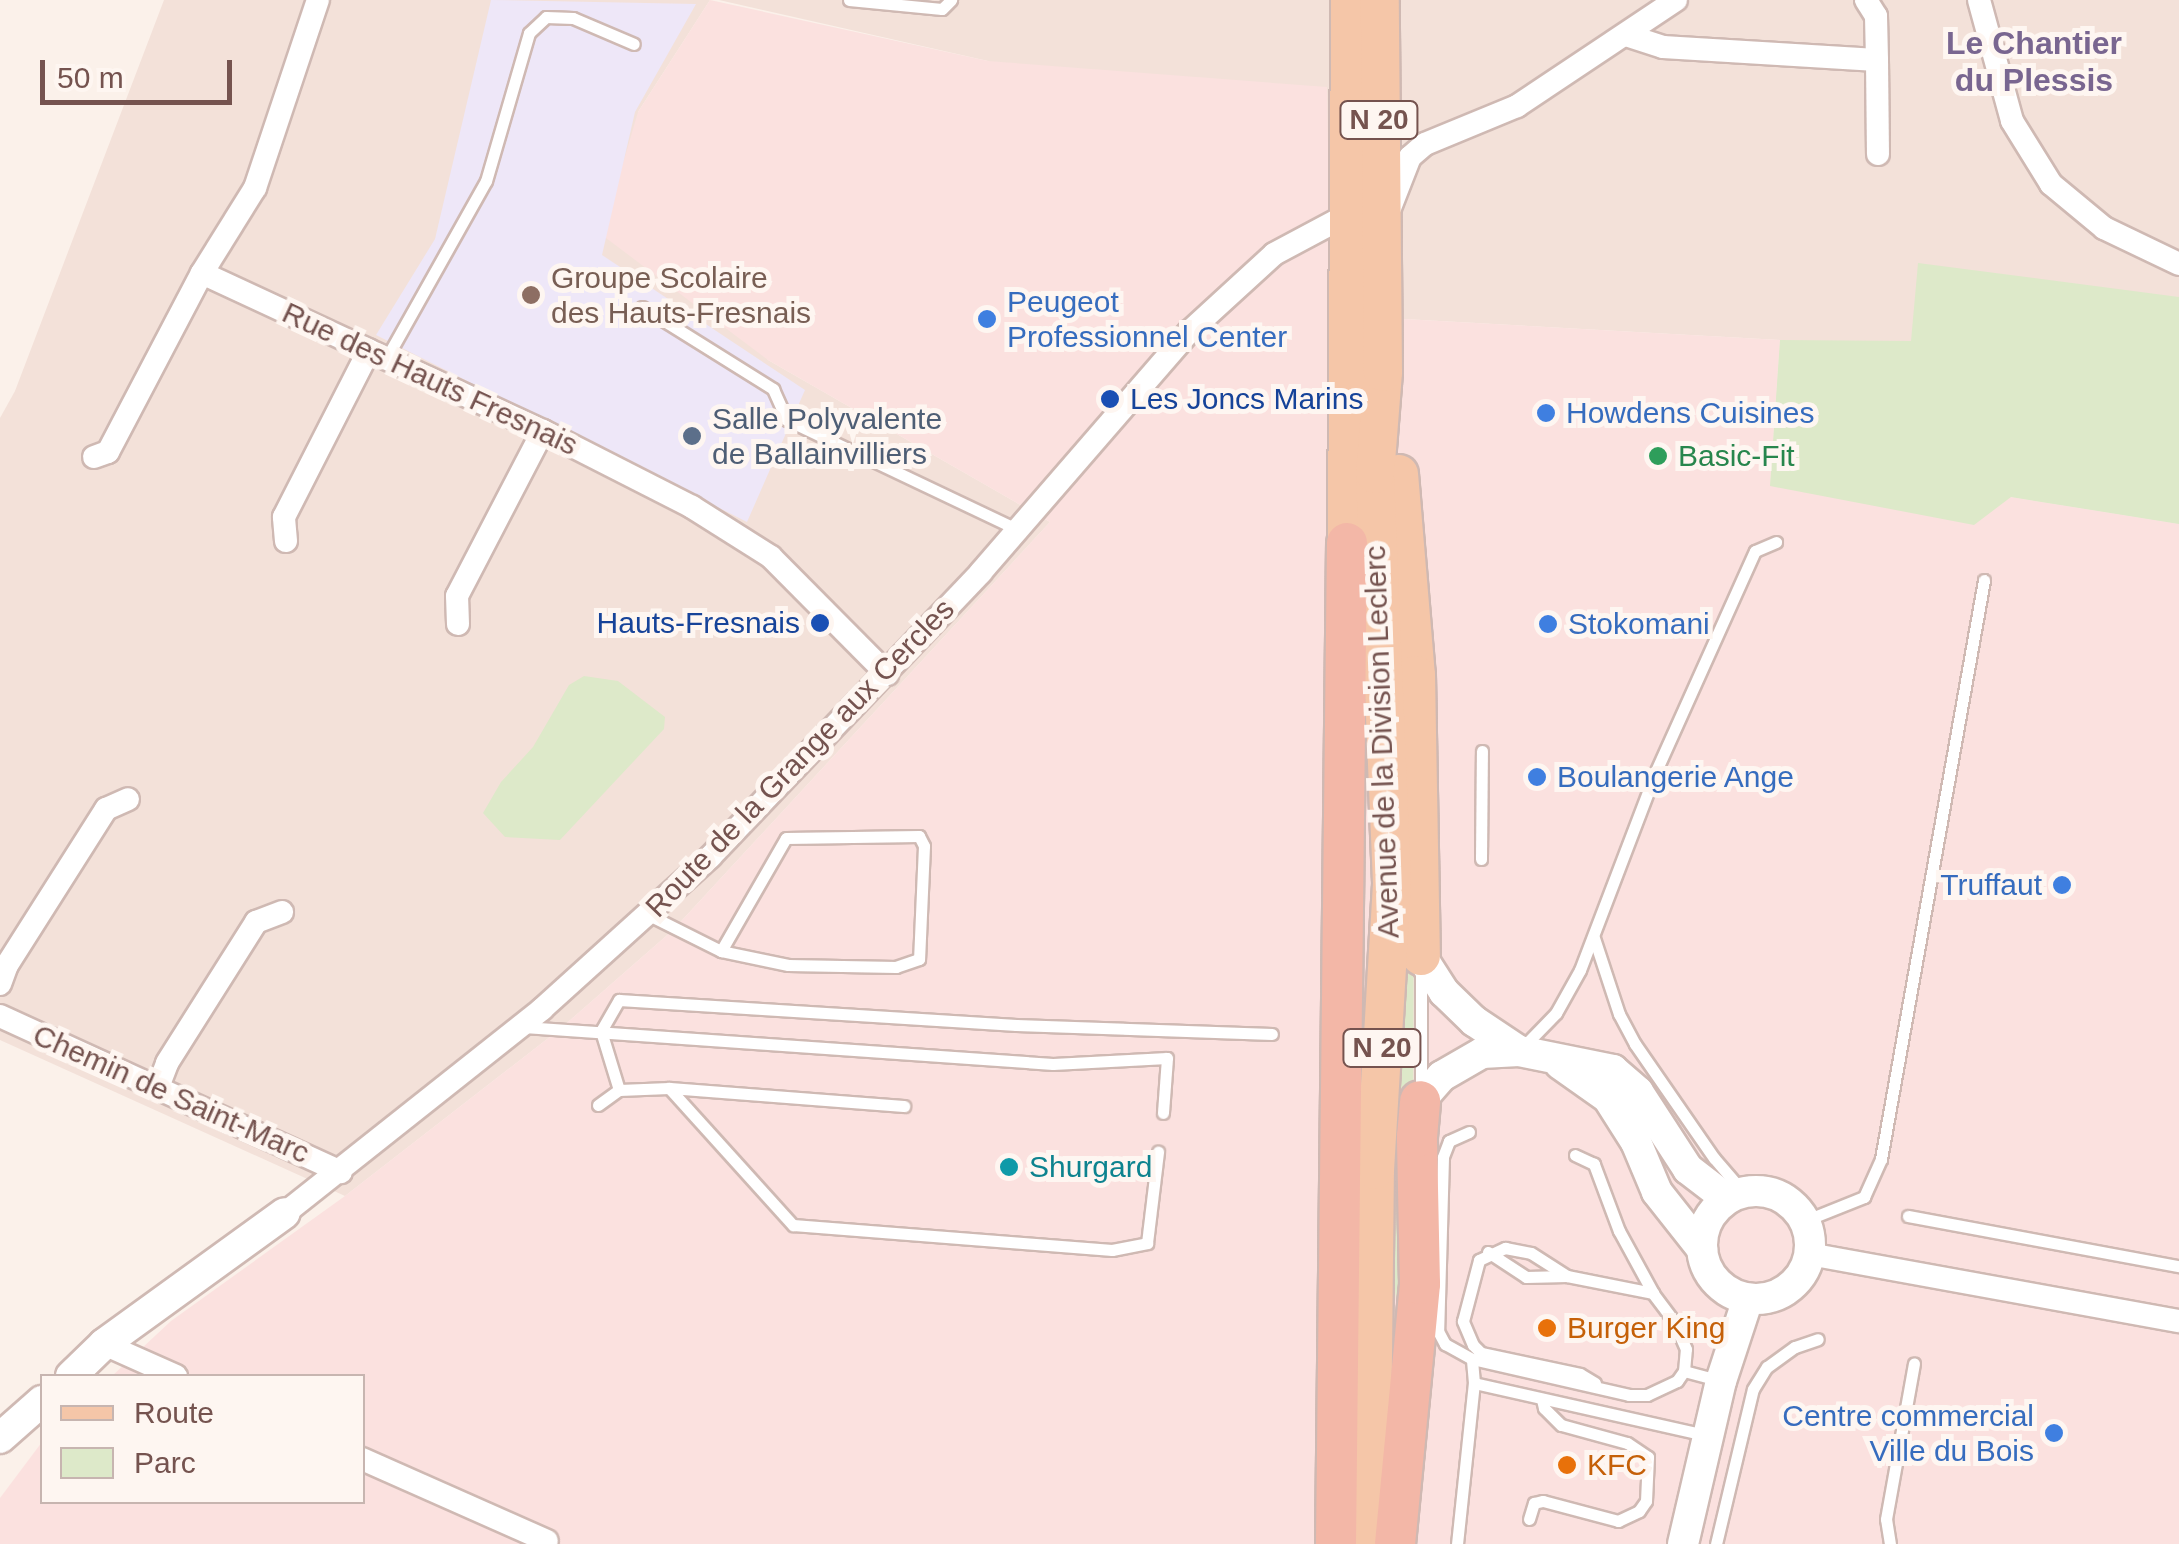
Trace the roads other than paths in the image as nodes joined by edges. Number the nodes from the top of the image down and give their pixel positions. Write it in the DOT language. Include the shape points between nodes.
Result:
graph roads {
  1 [pos="318,0"];
  2 [pos="850,0"];
  3 [pos="952,0"];
  4 [pos="1350,0"];
  5 [pos="1380,0"];
  6 [pos="1676,0"];
  7 [pos="1866,0"];
  8 [pos="1979,0"];
  9 [pos="1626,35"];
  10 [pos="634,44"];
  11 [pos="1877,60"];
  12 [pos="1878,154"];
  13 [pos="1350,214"];
  14 [pos="1378,240"];
  15 [pos="2179,264"];
  16 [pos="202,274"];
  17 [pos="642,306"];
  18 [pos="378,354"];
  19 [pos="1382,372"];
  20 [pos="543,431"];
  21 [pos="94,457"];
  22 [pos="1019,530"];
  23 [pos="286,541"];
  24 [pos="1776,542"];
  25 [pos="1347,543"];
  26 [pos="1984,580"];
  27 [pos="458,624"];
  28 [pos="887,674"];
  29 [pos="1482,751"];
  30 [pos="128,799"];
  31 [pos="1481,858"];
  32 [pos="282,912"];
  33 [pos="648,914"];
  34 [pos="1594,938"];
  35 [pos="721,952"];
  36 [pos="1421,956"];
  37 [pos="0,984"];
  38 [pos="0,1016"];
  39 [pos="520,1027"];
  40 [pos="601,1031"];
  41 [pos="1272,1034"];
  42 [pos="1534,1054"];
  43 [pos="158,1086"];
  44 [pos="669,1088"];
  45 [pos="619,1090"];
  46 [pos="1420,1102"];
  47 [pos="598,1105"];
  48 [pos="904,1106"];
  49 [pos="1164,1114"];
  50 [pos="1468,1132"];
  51 [pos="1158,1152"];
  52 [pos="1575,1156"];
  53 [pos="341,1172"];
  54 [pos="1736,1196"];
  55 [pos="285,1214"];
  56 [pos="1908,1216"];
  57 [pos="1804,1221"];
  58 [pos="1702,1248"];
  59 [pos="1488,1252"];
  60 [pos="1809,1254"];
  61 [pos="2179,1266"];
  62 [pos="1567,1276"];
  63 [pos="1653,1293"];
  64 [pos="1748,1298"];
  65 [pos="2179,1322"];
  66 [pos="1818,1339"];
  67 [pos="104,1344"];
  68 [pos="1472,1359"];
  69 [pos="1914,1364"];
  70 [pos="1684,1372"];
  71 [pos="73,1374"];
  72 [pos="172,1374"];
  73 [pos="1721,1381"];
  74 [pos="1474,1384"];
  75 [pos="1604,1389"];
  76 [pos="1542,1398"];
  77 [pos="40,1403"];
  78 [pos="1708,1436"];
  79 [pos="0,1438"];
  80 [pos="365,1460"];
  81 [pos="1529,1519"];
  82 [pos="547,1541"];
  83 [pos="1336,1544"];
  84 [pos="1372,1544"];
  85 [pos="1395,1544"];
  86 [pos="1457,1544"];
  87 [pos="1683,1544"];
  88 [pos="1716,1544"];
  89 [pos="1890,1544"];
  1 -- 16 [label="street" via="255,188"];
  2 -- 3 [label="lane" via="942,9"];
  4 -- 13 [label="main road, Avenue de la Division Leclerc / N 20"];
  5 -- 14 [label="main road, Avenue de la Division Leclerc / N 20"];
  6 -- 9 [label="street"];
  7 -- 11 [label="street" via="1876,16"];
  8 -- 15 [label="street" via="2012,121 2051,184 2104,228"];
  9 -- 11 [label="street" via="1663,47"];
  9 -- 14 [label="street" via="1518,106 1425,144 1410,157"];
  10 -- 18 [label="lane" via="572,18 546,17 528,33 486,181"];
  11 -- 12 [label="street"];
  13 -- 22 [label="street, Route de la Grange aux Cercles" via="1274,254 1189,332"];
  13 -- 25 [label="main road, Avenue de la Division Leclerc / N 20"];
  14 -- 19 [label="main road, Avenue de la Division Leclerc / N 20"];
  16 -- 18 [label="street, Rue des Hauts Fresnais"];
  16 -- 21 [label="street" via="108,452"];
  17 -- 22 [label="lane" via="773,389 787,420"];
  18 -- 20 [label="street, Rue des Hauts Fresnais"];
  18 -- 23 [label="street" via="284,517"];
  19 -- 36 [label="main road" via="1416,675"];
  19 -- 84 [label="main road, Avenue de la Division Leclerc / N 20" via="1375,474 1392,883 1375,1170"];
  20 -- 27 [label="street" via="457,596"];
  20 -- 28 [label="street, Rue des Hauts Fresnais" via="692,506 772,557"];
  22 -- 28 [label="street, Route de la Grange aux Cercles"];
  24 -- 34 [label="lane" via="1756,551 1656,771"];
  25 -- 83 [label="highway, Avenue de la Division Leclerc / N 20" via="1332,1252"];
  26 -- 57 [label="lane" via="1881,1160 1864,1197"];
  28 -- 33 [label="street, Route de la Grange aux Cercles"];
  29 -- 31 [label="lane"];
  30 -- 37 [label="street" via="106,809"];
  32 -- 43 [label="street" via="256,922"];
  33 -- 35 [label="lane"];
  33 -- 39 [label="street, Route de la Grange aux Cercles"];
  34 -- 42 [label="lane"];
  34 -- 54 [label="lane" via="1618,1014"];
  35 -- 35 [label="lane" via="786,838 919,836 919,958 896,968 788,965"];
  36 -- 42 [label="street" via="1474,1021"];
  36 -- 46 [label="lane"];
  38 -- 43 [label="street, Chemin de Saint-Marc"];
  39 -- 40 [label="lane"];
  39 -- 53 [label="street, Route de la Grange aux Cercles"];
  40 -- 41 [label="lane" via="619,1000"];
  40 -- 45 [label="lane"];
  40 -- 49 [label="lane" via="1053,1064 1167,1058"];
  42 -- 46 [label="street" via="1482,1052 1460,1062"];
  42 -- 54 [label="street" via="1613,1070 1688,1169"];
  42 -- 58 [label="street" via="1608,1098 1657,1192"];
  43 -- 53 [label="street, Chemin de Saint-Marc"];
  44 -- 45 [label="lane"];
  44 -- 48 [label="lane"];
  44 -- 51 [label="lane" via="792,1225 1112,1250 1147,1243"];
  45 -- 47 [label="lane"];
  46 -- 85 [label="highway" via="1420,1284"];
  50 -- 68 [label="lane" via="1449,1140 1444,1157 1438,1330 1445,1344"];
  52 -- 63 [label="lane" via="1594,1164 1618,1231"];
  53 -- 55 [label="street, Route de la Grange aux Cercles"];
  54 -- 57 [label="street" via="1779,1196"];
  54 -- 58 [label="street" via="1708,1220"];
  55 -- 67 [label="street, Route de la Grange aux Cercles"];
  56 -- 61 [label="lane"];
  57 -- 60 [label="street"];
  58 -- 64 [label="street" via="1722,1287"];
  59 -- 62 [label="lane" via="1526,1277"];
  59 -- 62 [label="lane" via="1532,1253"];
  59 -- 75 [label="lane" via="1479,1260 1463,1321 1472,1345 1480,1353 1580,1374"];
  60 -- 64 [label="street" via="1788,1289"];
  60 -- 65 [label="street"];
  62 -- 63 [label="lane"];
  63 -- 70 [label="lane" via="1686,1349"];
  64 -- 73 [label="street"];
  66 -- 88 [label="lane" via="1768,1366 1752,1389"];
  67 -- 71 [label="street, Route de la Grange aux Cercles"];
  67 -- 72 [label="street"];
  68 -- 74 [label="lane"];
  68 -- 75 [label="lane"];
  69 -- 89 [label="lane" via="1886,1519"];
  70 -- 73 [label="lane"];
  70 -- 75 [label="lane" via="1647,1395"];
  73 -- 78 [label="street"];
  74 -- 76 [label="lane"];
  74 -- 86 [label="lane"];
  76 -- 78 [label="lane"];
  76 -- 81 [label="lane" via="1561,1425 1648,1457 1646,1501 1618,1521 1544,1501 1534,1503"];
  77 -- 79 [label="street"];
  78 -- 87 [label="street"];
  80 -- 82 [label="street"];
}
